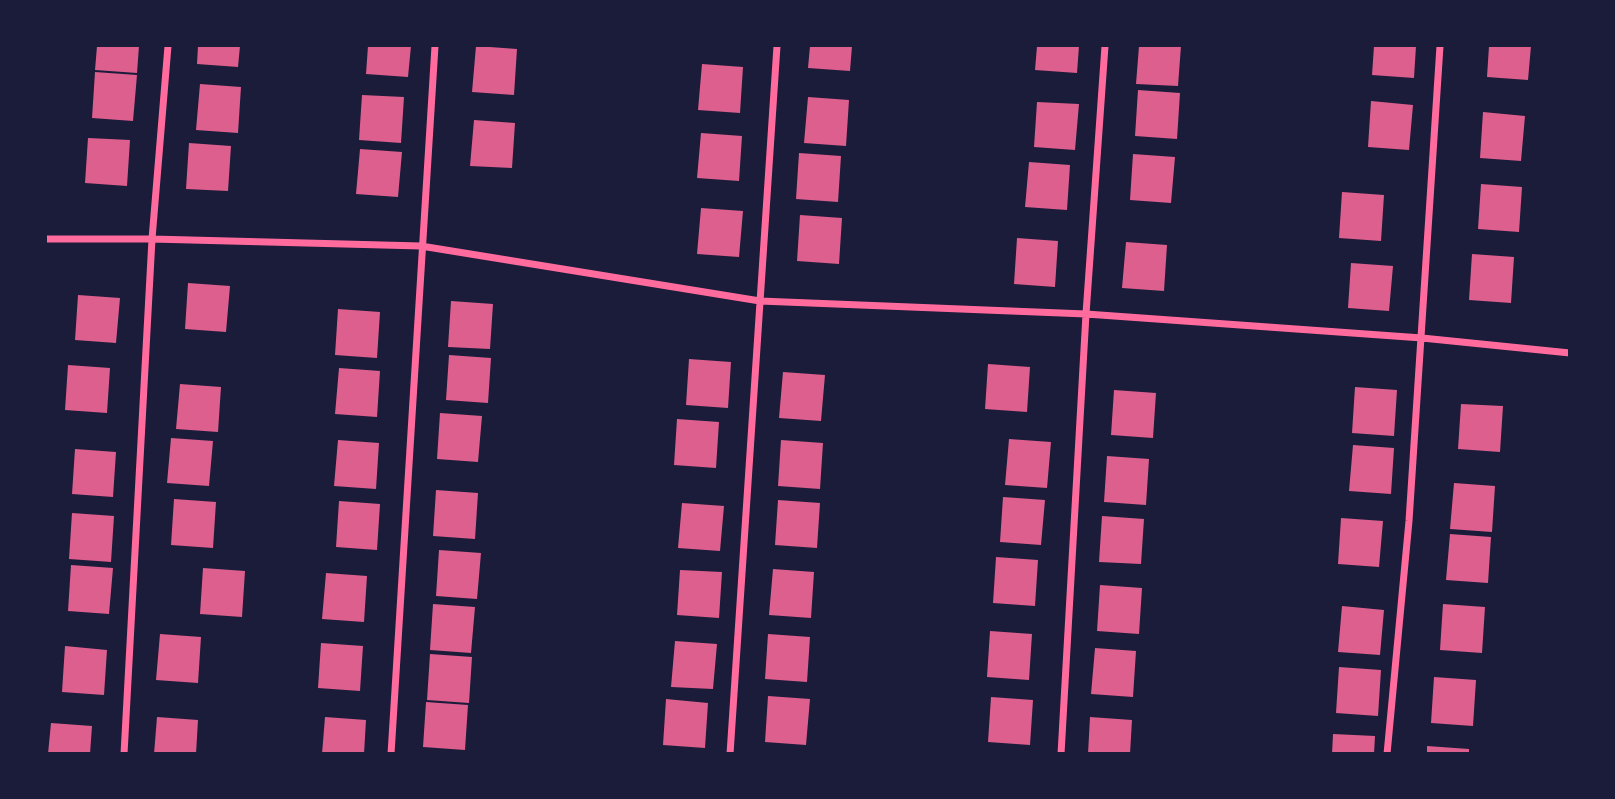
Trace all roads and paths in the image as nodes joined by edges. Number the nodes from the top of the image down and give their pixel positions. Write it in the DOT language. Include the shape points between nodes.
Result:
graph roads {
  1 [pos="168,46"];
  2 [pos="435,46"];
  3 [pos="777,46"];
  4 [pos="1105,46"];
  5 [pos="1440,46"];
  6 [pos="46,239"];
  7 [pos="152,239"];
  8 [pos="421,246"];
  9 [pos="760,301"];
  10 [pos="1086,314"];
  11 [pos="1422,338"];
  12 [pos="1570,353"];
  13 [pos="124,754"];
  14 [pos="391,754"];
  15 [pos="730,754"];
  16 [pos="1061,754"];
  17 [pos="1387,754"];
  1 -- 7 [label="street"];
  2 -- 8 [label="street"];
  3 -- 9 [label="street"];
  4 -- 10 [label="street"];
  5 -- 11 [label="street"];
  6 -- 7 [label="street"];
  7 -- 8 [label="street"];
  7 -- 13 [label="street"];
  8 -- 9 [label="street"];
  8 -- 14 [label="street"];
  9 -- 10 [label="street"];
  9 -- 15 [label="street"];
  10 -- 11 [label="street"];
  10 -- 16 [label="street"];
  11 -- 12 [label="street"];
  11 -- 17 [label="street"];
}
